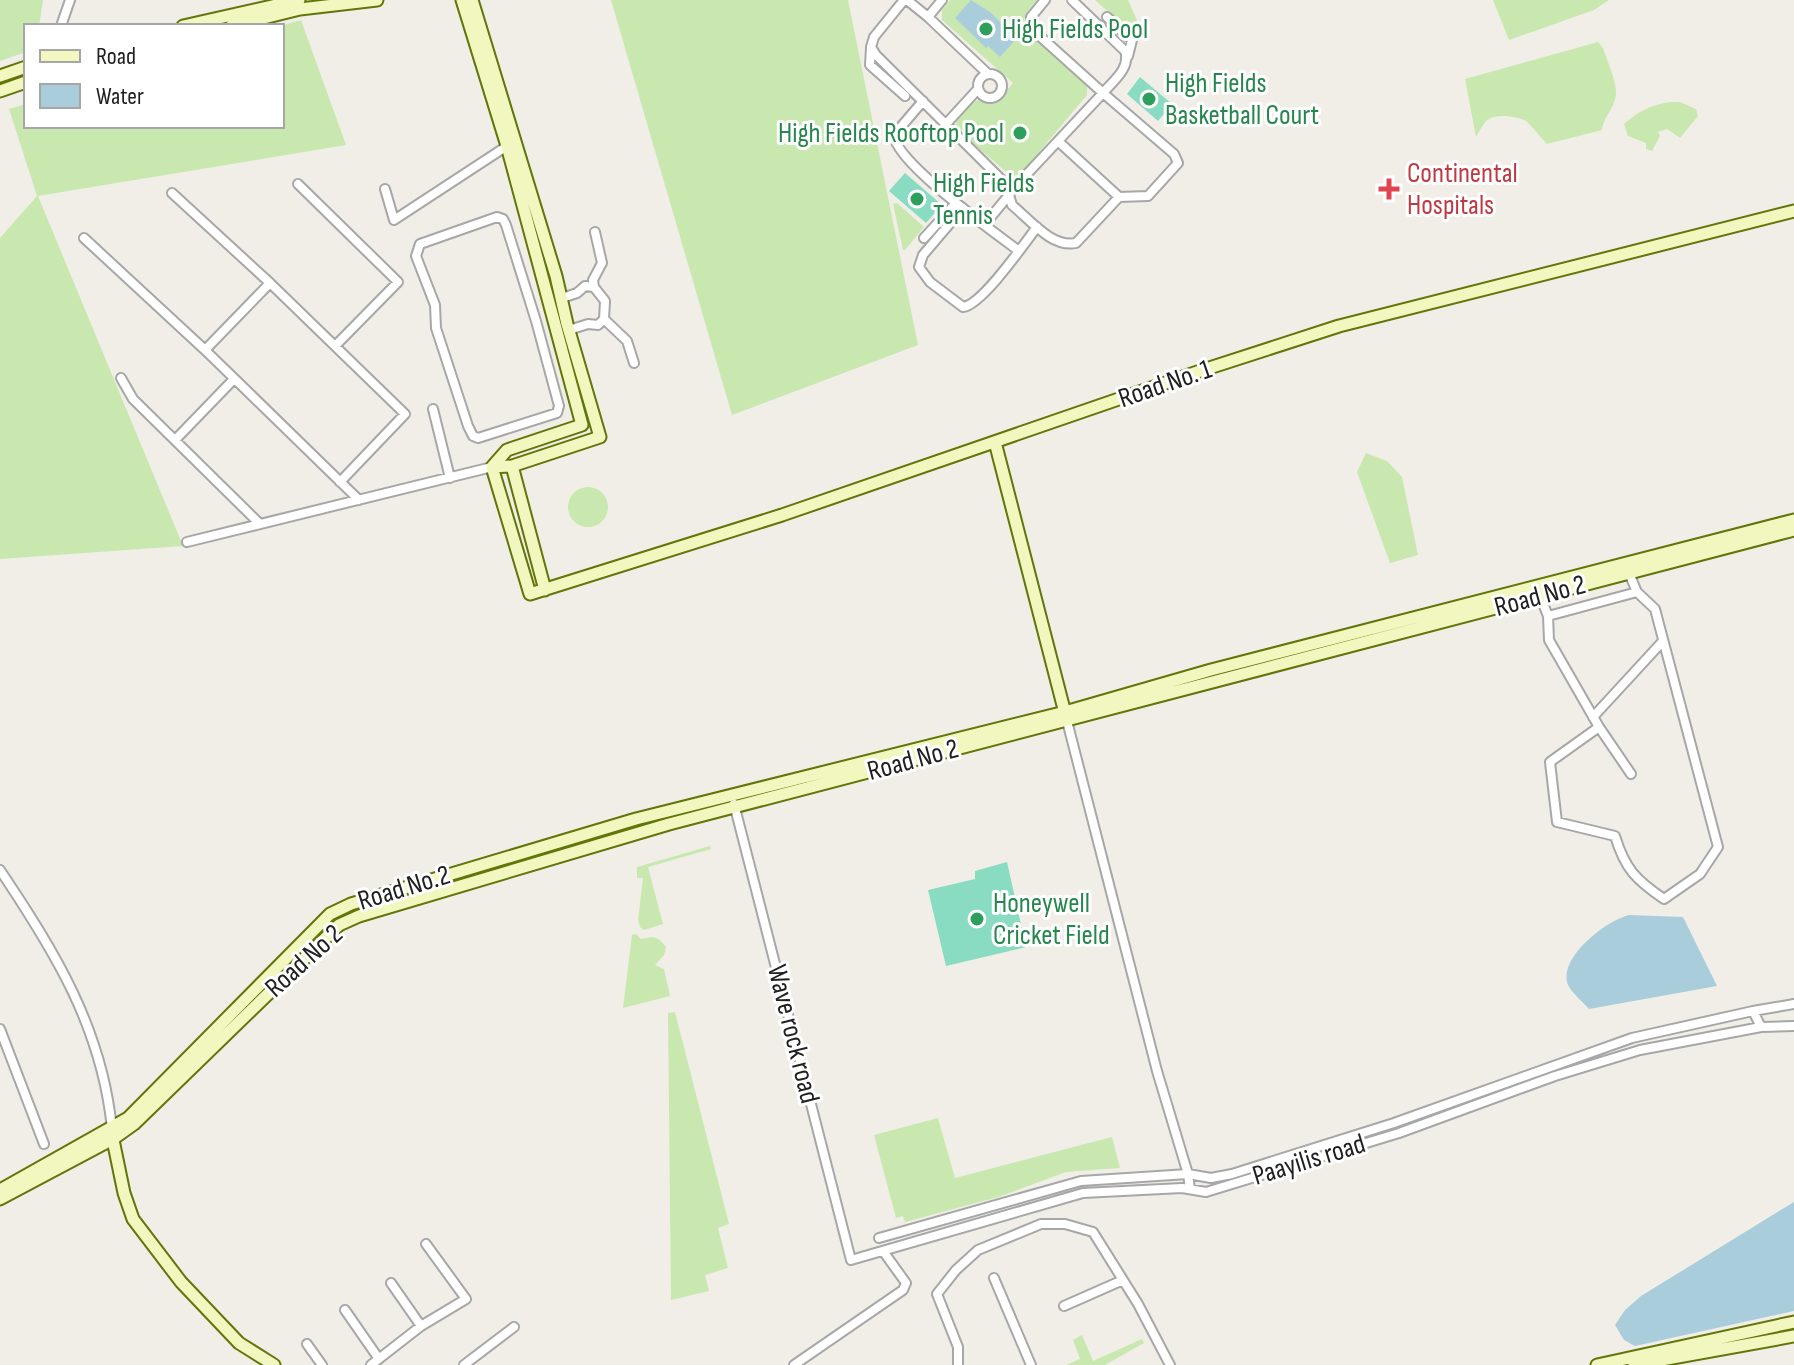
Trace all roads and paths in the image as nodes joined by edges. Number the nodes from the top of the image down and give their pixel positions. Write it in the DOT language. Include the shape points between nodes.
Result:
graph roads {
  1 [pos="70,0"];
  2 [pos="299,0"];
  3 [pos="377,0"];
  4 [pos="462,0"];
  5 [pos="472,0"];
  6 [pos="906,0"];
  7 [pos="942,0"];
  8 [pos="1045,0"];
  9 [pos="1072,0"];
  10 [pos="928,17"];
  11 [pos="1107,17"];
  12 [pos="62,24"];
  13 [pos="192,24"];
  14 [pos="239,24"];
  15 [pos="871,47"];
  16 [pos="1128,57"];
  17 [pos="24,68"];
  18 [pos="988,74"];
  19 [pos="0,76"];
  20 [pos="24,83"];
  21 [pos="978,89"];
  22 [pos="0,91"];
  23 [pos="1103,93"];
  24 [pos="905,96"];
  25 [pos="923,101"];
  26 [pos="946,124"];
  27 [pos="1059,142"];
  28 [pos="507,146"];
  29 [pos="298,184"];
  30 [pos="385,189"];
  31 [pos="1010,192"];
  32 [pos="172,193"];
  33 [pos="1119,197"];
  34 [pos="959,205"];
  35 [pos="1794,211"];
  36 [pos="985,224"];
  37 [pos="1037,227"];
  38 [pos="595,232"];
  39 [pos="84,238"];
  40 [pos="924,238"];
  41 [pos="1019,251"];
  42 [pos="270,283"];
  43 [pos="594,287"];
  44 [pos="562,298"];
  45 [pos="604,319"];
  46 [pos="564,327"];
  47 [pos="539,331"];
  48 [pos="559,340"];
  49 [pos="335,346"];
  50 [pos="543,346"];
  51 [pos="205,350"];
  52 [pos="634,363"];
  53 [pos="121,378"];
  54 [pos="234,379"];
  55 [pos="433,409"];
  56 [pos="175,440"];
  57 [pos="995,442"];
  58 [pos="512,466"];
  59 [pos="492,467"];
  60 [pos="450,478"];
  61 [pos="340,482"];
  62 [pos="359,500"];
  63 [pos="1794,520"];
  64 [pos="260,524"];
  65 [pos="1794,530"];
  66 [pos="187,542"];
  67 [pos="1629,573"];
  68 [pos="545,590"];
  69 [pos="1637,592"];
  70 [pos="1540,596"];
  71 [pos="1548,616"];
  72 [pos="1663,641"];
  73 [pos="1066,717"];
  74 [pos="1593,717"];
  75 [pos="1599,727"];
  76 [pos="1631,774"];
  77 [pos="733,802"];
  78 [pos="636,819"];
  79 [pos="0,870"];
  80 [pos="1794,1004"];
  81 [pos="1753,1011"];
  82 [pos="1794,1026"];
  83 [pos="1761,1027"];
  84 [pos="0,1029"];
  85 [pos="112,1134"];
  86 [pos="44,1144"];
  87 [pos="1188,1174"];
  88 [pos="1081,1181"];
  89 [pos="1190,1189"];
  90 [pos="0,1190"];
  91 [pos="1083,1193"];
  92 [pos="0,1199"];
  93 [pos="879,1238"];
  94 [pos="426,1244"];
  95 [pos="883,1251"];
  96 [pos="851,1260"];
  97 [pos="994,1278"];
  98 [pos="1123,1280"];
  99 [pos="391,1283"];
  100 [pos="1064,1306"];
  101 [pos="345,1310"];
  102 [pos="1794,1322"];
  103 [pos="421,1326"];
  104 [pos="514,1327"];
  105 [pos="1794,1336"];
  106 [pos="307,1344"];
  107 [pos="379,1359"];
  108 [pos="274,1365"];
  109 [pos="322,1365"];
  110 [pos="371,1365"];
  111 [pos="464,1365"];
  112 [pos="794,1365"];
  113 [pos="958,1365"];
  114 [pos="1031,1365"];
  115 [pos="1170,1365"];
  116 [pos="1597,1365"];
  117 [pos="1634,1365"];
  1 -- 12 [label="street"];
  2 -- 13 [label="street"];
  3 -- 14 [label="street" via="300,9"];
  4 -- 28 [label="street"];
  5 -- 44 [label="street"];
  6 -- 10 [label="street"];
  6 -- 15 [label="street"];
  7 -- 10 [label="street"];
  8 -- 23 [label="street" via="1031,17 1033,30"];
  9 -- 16 [label="street"];
  10 -- 18 [label="street"];
  11 -- 16 [label="street" via="1132,40"];
  15 -- 24 [label="street" via="870,65"];
  15 -- 25 [label="street"];
  16 -- 23 [label="street" via="1126,67"];
  17 -- 19 [label="street"];
  18 -- 21 [label="street"];
  18 -- 21 [label="street" via="1000,80 1000,92 987,98"];
  20 -- 22 [label="street"];
  21 -- 26 [label="street"];
  23 -- 27 [label="street"];
  23 -- 33 [label="street" via="1178,158 1148,196"];
  25 -- 26 [label="street"];
  25 -- 34 [label="street" via="899,127 895,142"];
  26 -- 31 [label="street"];
  27 -- 31 [label="street"];
  27 -- 33 [label="street"];
  28 -- 30 [label="street" via="394,220"];
  28 -- 46 [label="street"];
  29 -- 49 [label="street" via="398,282"];
  31 -- 36 [label="street"];
  31 -- 37 [label="street" via="1012,205"];
  32 -- 42 [label="street"];
  33 -- 37 [label="street" via="1076,243 1061,243"];
  34 -- 36 [label="street"];
  34 -- 40 [label="street"];
  34 -- 41 [label="street" via="923,255 919,267 930,282 963,307 971,306"];
  35 -- 57 [label="street, Road No. 1" via="1339,326"];
  36 -- 41 [label="street"];
  37 -- 41 [label="street"];
  38 -- 43 [label="street" via="602,263"];
  39 -- 51 [label="street"];
  42 -- 49 [label="street"];
  42 -- 51 [label="street"];
  43 -- 44 [label="street"];
  43 -- 45 [label="street" via="605,301"];
  44 -- 46 [label="street"];
  45 -- 46 [label="street" via="598,325"];
  45 -- 52 [label="street" via="627,341"];
  46 -- 47 [label="street"];
  46 -- 48 [label="street"];
  46 -- 58 [label="street" via="600,437"];
  47 -- 50 [label="street"];
  47 -- 50 [label="street" via="503,219 416,249 473,436 557,413"];
  48 -- 50 [label="street"];
  48 -- 59 [label="street" via="582,425 507,450"];
  49 -- 61 [label="street" via="405,414"];
  51 -- 54 [label="street"];
  53 -- 56 [label="street" via="133,399"];
  54 -- 56 [label="street"];
  54 -- 61 [label="street"];
  55 -- 60 [label="street"];
  56 -- 64 [label="street"];
  57 -- 68 [label="street, Road No. 1"];
  57 -- 73 [label="street"];
  58 -- 59 [label="street"];
  58 -- 68 [label="street"];
  59 -- 60 [label="street"];
  59 -- 68 [label="street, Road No. 1" via="530,594"];
  60 -- 62 [label="street"];
  61 -- 62 [label="street"];
  62 -- 64 [label="street"];
  63 -- 73 [label="street, Road No 2" via="1211,670"];
  64 -- 66 [label="street"];
  65 -- 67 [label="street, Road No 2"];
  67 -- 69 [label="street"];
  67 -- 70 [label="street, Road No 2"];
  69 -- 71 [label="street"];
  69 -- 72 [label="street" via="1655,609"];
  70 -- 71 [label="street"];
  70 -- 73 [label="street, Road No 2"];
  71 -- 74 [label="street" via="1549,640"];
  72 -- 74 [label="street"];
  72 -- 75 [label="street" via="1718,847 1700,874 1664,899 1638,882 1622,859 1615,836 1557,822 1550,762"];
  73 -- 77 [label="street, Road No 2"];
  73 -- 87 [label="street"];
  74 -- 75 [label="street"];
  75 -- 76 [label="street"];
  77 -- 78 [label="street, Road No 2"];
  77 -- 85 [label="street, Road No 2" via="339,925 134,1124"];
  77 -- 96 [label="street, Wave rock road"];
  78 -- 85 [label="street, Road No.2" via="330,914"];
  79 -- 85 [label="street" via="45,937 87,1021 103,1067"];
  80 -- 81 [label="street, Paayilis road"];
  81 -- 83 [label="street"];
  81 -- 87 [label="street, Paayilis road" via="1632,1038 1232,1174"];
  82 -- 83 [label="street, Paayilis road"];
  83 -- 89 [label="street, Paayilis road" via="1640,1050 1384,1138 1206,1192"];
  84 -- 86 [label="street"];
  85 -- 90 [label="street"];
  85 -- 92 [label="street"];
  85 -- 108 [label="street" via="133,1219 181,1282 239,1343"];
  87 -- 88 [label="street, Paayilis road"];
  87 -- 89 [label="street"];
  88 -- 91 [label="street"];
  88 -- 93 [label="street, Paayilis road"];
  89 -- 91 [label="street, Paayilis road"];
  91 -- 95 [label="street, Paayilis road"];
  94 -- 103 [label="street" via="466,1299"];
  95 -- 96 [label="street, Paayilis road"];
  95 -- 112 [label="street" via="906,1283 903,1290"];
  97 -- 114 [label="street"];
  98 -- 100 [label="street"];
  98 -- 113 [label="street" via="1093,1232 1065,1224 1041,1224 978,1250 937,1294 958,1347"];
  98 -- 115 [label="street"];
  99 -- 103 [label="street"];
  101 -- 107 [label="street"];
  102 -- 116 [label="street"];
  103 -- 107 [label="street"];
  104 -- 111 [label="street"];
  105 -- 117 [label="street"];
  106 -- 109 [label="street"];
  107 -- 110 [label="street"];
}
